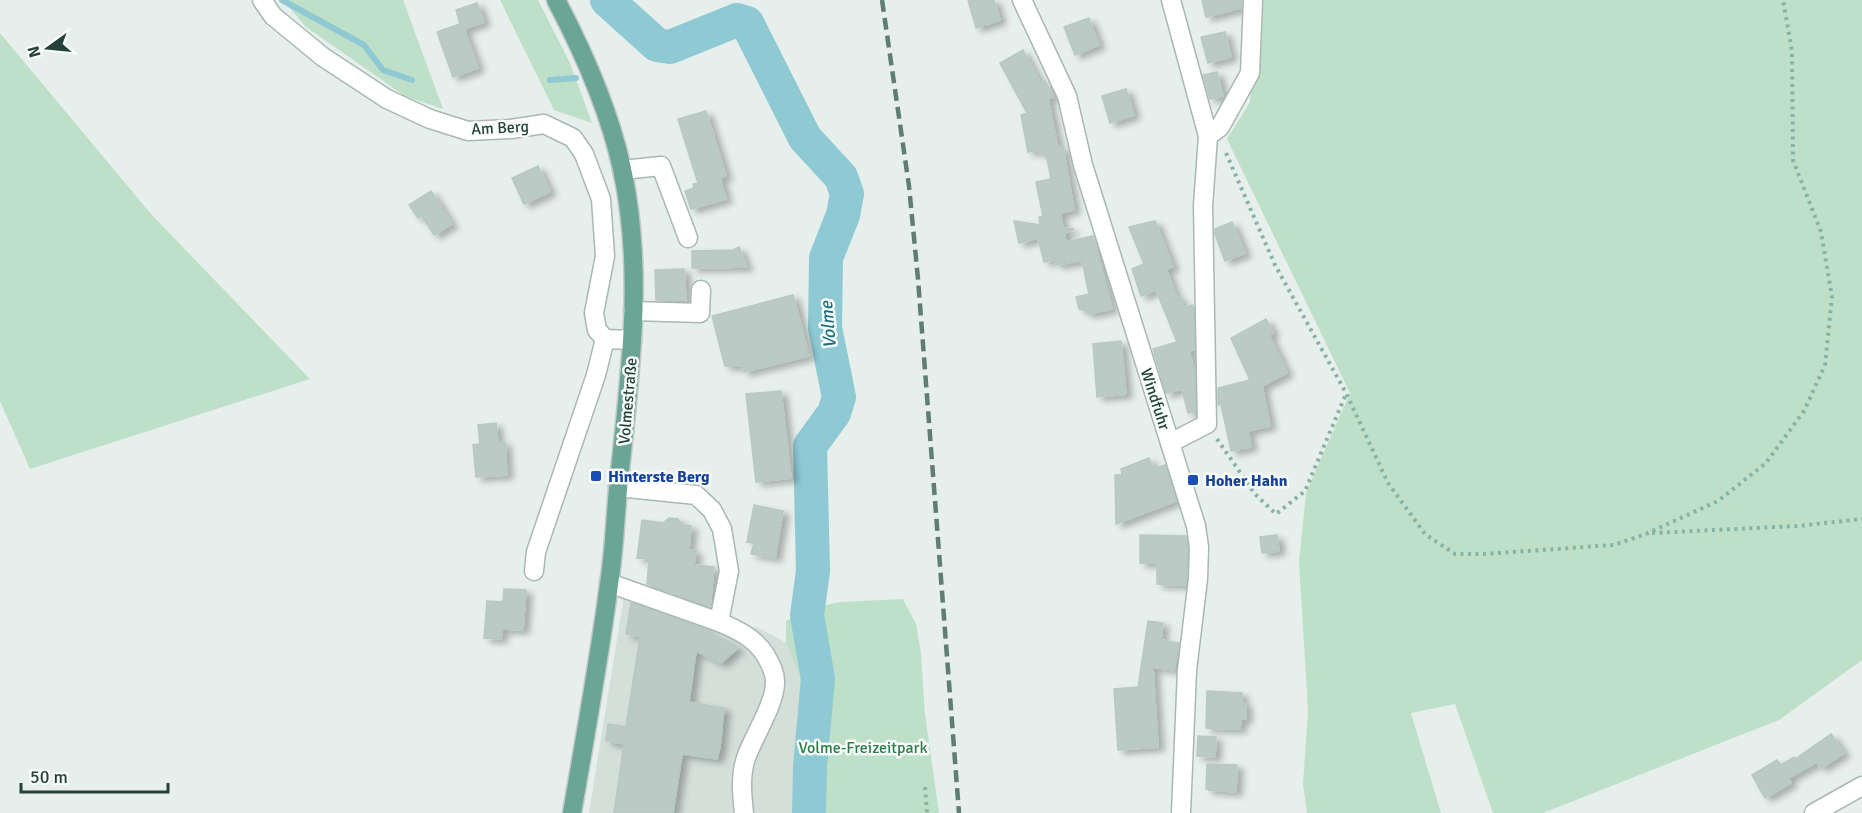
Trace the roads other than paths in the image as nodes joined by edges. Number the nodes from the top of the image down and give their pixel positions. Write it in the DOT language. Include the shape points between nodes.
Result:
graph roads {
  1 [pos="262,0"];
  2 [pos="556,0"];
  3 [pos="1022,0"];
  4 [pos="1171,0"];
  5 [pos="1253,0"];
  6 [pos="1208,136"];
  7 [pos="622,170"];
  8 [pos="688,238"];
  9 [pos="701,290"];
  10 [pos="633,311"];
  11 [pos="605,339"];
  12 [pos="632,340"];
  13 [pos="1170,443"];
  14 [pos="618,487"];
  15 [pos="534,571"];
  16 [pos="609,583"];
  17 [pos="719,621"];
  18 [pos="1862,786"];
  19 [pos="572,813"];
  20 [pos="744,813"];
  21 [pos="1181,813"];
  22 [pos="1814,813"];
  1 -- 11 [label="street, Am Berg" via="273,16 323,57 387,99 468,131 544,124 573,138 584,154 601,199 605,256 594,313 597,330"];
  2 -- 7 [label="main road, Volmestraße" via="599,92"];
  3 -- 13 [label="street, Windfuhr" via="1067,96 1083,165"];
  4 -- 6 [label="street"];
  5 -- 6 [label="street" via="1250,73 1220,127"];
  6 -- 13 [label="street" via="1203,206 1207,424"];
  7 -- 8 [label="street" via="661,166"];
  7 -- 10 [label="main road, Volmestraße" via="633,247"];
  9 -- 10 [label="street" via="700,314"];
  10 -- 12 [label="main road, Volmestraße"];
  11 -- 12 [label="street"];
  11 -- 15 [label="street" via="536,552"];
  12 -- 14 [label="main road, Volmestraße"];
  13 -- 21 [label="street, Windfuhr" via="1193,511 1199,547 1187,670"];
  14 -- 16 [label="main road, Volmestraße"];
  14 -- 17 [label="street" via="696,495 712,510 722,529 729,571"];
  16 -- 17 [label="street"];
  16 -- 19 [label="main road, Volmestraße"];
  17 -- 20 [label="street" via="741,631 760,647 776,681 745,760 741,791"];
  18 -- 22 [label="street"];
}
